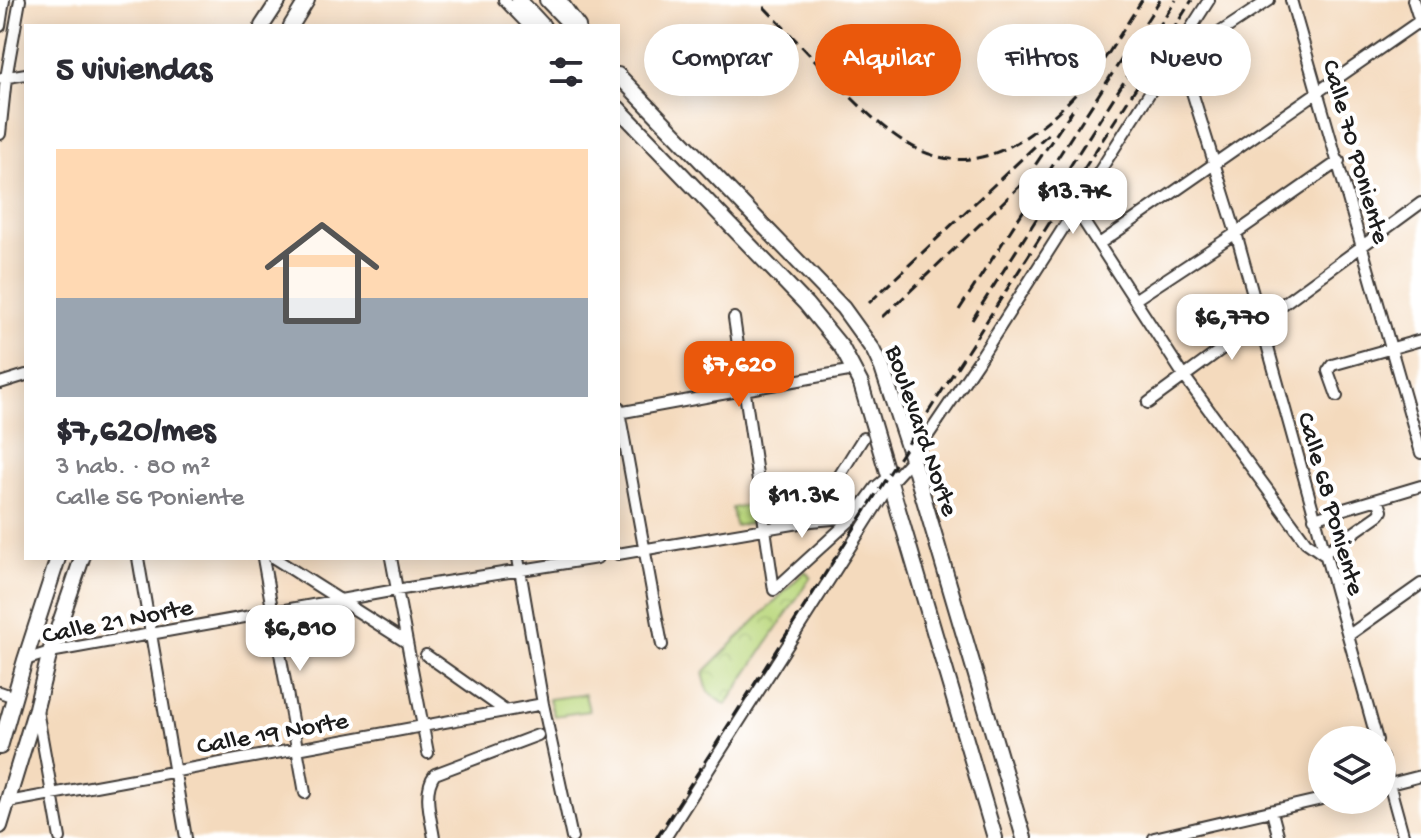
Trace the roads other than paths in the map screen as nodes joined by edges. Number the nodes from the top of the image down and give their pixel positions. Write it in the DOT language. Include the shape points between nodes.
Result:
graph roads {
  1 [pos="4,0"];
  2 [pos="20,0"];
  3 [pos="279,0"];
  4 [pos="307,0"];
  5 [pos="504,0"];
  6 [pos="519,0"];
  7 [pos="1209,0"];
  8 [pos="1269,0"];
  9 [pos="1291,0"];
  10 [pos="1413,0"];
  11 [pos="555,1"];
  12 [pos="1421,22"];
  13 [pos="263,24"];
  14 [pos="294,24"];
  15 [pos="525,24"];
  16 [pos="541,24"];
  17 [pos="571,24"];
  18 [pos="578,24"];
  19 [pos="1193,24"];
  20 [pos="1233,24"];
  21 [pos="0,26"];
  22 [pos="24,74"];
  23 [pos="620,77"];
  24 [pos="3,78"];
  25 [pos="1319,91"];
  26 [pos="1147,96"];
  27 [pos="1193,96"];
  28 [pos="620,110"];
  29 [pos="0,134"];
  30 [pos="1339,161"];
  31 [pos="1215,164"];
  32 [pos="1421,203"];
  33 [pos="1075,208"];
  34 [pos="1236,233"];
  35 [pos="1099,244"];
  36 [pos="1362,245"];
  37 [pos="1136,299"];
  38 [pos="734,318"];
  39 [pos="1259,320"];
  40 [pos="1421,340"];
  41 [pos="1391,349"];
  42 [pos="854,370"];
  43 [pos="24,376"];
  44 [pos="1184,376"];
  45 [pos="0,383"];
  46 [pos="744,391"];
  47 [pos="1337,396"];
  48 [pos="1148,403"];
  49 [pos="620,412"];
  50 [pos="620,423"];
  51 [pos="863,438"];
  52 [pos="1421,453"];
  53 [pos="912,459"];
  54 [pos="894,476"];
  55 [pos="1421,486"];
  56 [pos="1378,499"];
  57 [pos="854,517"];
  58 [pos="1314,518"];
  59 [pos="811,521"];
  60 [pos="765,530"];
  61 [pos="643,550"];
  62 [pos="620,554"];
  63 [pos="1323,554"];
  64 [pos="57,560"];
  65 [pos="81,560"];
  66 [pos="138,560"];
  67 [pos="263,560"];
  68 [pos="277,560"];
  69 [pos="391,560"];
  70 [pos="518,560"];
  71 [pos="585,560"];
  72 [pos="520,571"];
  73 [pos="1421,584"];
  74 [pos="396,590"];
  75 [pos="344,601"];
  76 [pos="273,613"];
  77 [pos="151,634"];
  78 [pos="1349,635"];
  79 [pos="406,642"];
  80 [pos="662,645"];
  81 [pos="50,652"];
  82 [pos="426,655"];
  83 [pos="25,660"];
  84 [pos="7,695"];
  85 [pos="543,704"];
  86 [pos="36,708"];
  87 [pos="504,710"];
  88 [pos="423,726"];
  89 [pos="1373,726"];
  90 [pos="538,735"];
  91 [pos="0,747"];
  92 [pos="296,749"];
  93 [pos="428,753"];
  94 [pos="175,771"];
  95 [pos="1421,776"];
  96 [pos="1396,782"];
  97 [pos="52,793"];
  98 [pos="305,793"];
  99 [pos="8,802"];
  100 [pos="1308,803"];
  101 [pos="1272,812"];
  102 [pos="1396,814"];
  103 [pos="0,826"];
  104 [pos="60,838"];
  105 [pos="186,838"];
  106 [pos="434,838"];
  107 [pos="572,838"];
  108 [pos="665,838"];
  109 [pos="995,838"];
  110 [pos="1024,838"];
  111 [pos="1155,838"];
  112 [pos="1279,838"];
  113 [pos="1404,838"];
  1 -- 21 [label="street"];
  2 -- 24 [label="street"];
  3 -- 13 [label="main road"];
  4 -- 14 [label="main road"];
  5 -- 15 [label="street"];
  6 -- 16 [label="main road"];
  7 -- 19 [label="street"];
  8 -- 20 [label="street"];
  9 -- 25 [label="street, Calle 70 Poniente"];
  10 -- 12 [label="street"];
  11 -- 17 [label="main road"];
  11 -- 18 [label="street"];
  12 -- 25 [label="street"];
  22 -- 24 [label="street"];
  23 -- 53 [label="main road, Boulevard Norte" via="843,308 882,368"];
  24 -- 29 [label="street"];
  25 -- 30 [label="street, Calle 70 Poniente"];
  25 -- 31 [label="street"];
  26 -- 33 [label="street"];
  27 -- 31 [label="street, Calle 68 Poniente"];
  28 -- 42 [label="main road, Boulevard Norte" via="806,304"];
  30 -- 34 [label="street"];
  30 -- 36 [label="street, Calle 70 Poniente"];
  31 -- 34 [label="street, Calle 68 Poniente"];
  31 -- 35 [label="street"];
  32 -- 36 [label="street"];
  33 -- 35 [label="street"];
  33 -- 53 [label="street"];
  34 -- 37 [label="street"];
  34 -- 39 [label="street, Calle 68 Poniente"];
  35 -- 37 [label="street"];
  36 -- 39 [label="street"];
  36 -- 41 [label="street, Calle 70 Poniente"];
  37 -- 44 [label="street"];
  38 -- 46 [label="street"];
  39 -- 44 [label="street"];
  39 -- 58 [label="street, Calle 68 Poniente"];
  40 -- 41 [label="street"];
  41 -- 47 [label="street" via="1328,367"];
  41 -- 52 [label="street, Calle 70 Poniente"];
  42 -- 46 [label="street"];
  42 -- 54 [label="main road, Boulevard Norte"];
  43 -- 45 [label="street"];
  44 -- 48 [label="street"];
  44 -- 63 [label="street" via="1299,535"];
  46 -- 49 [label="street"];
  46 -- 60 [label="street"];
  50 -- 61 [label="street"];
  51 -- 59 [label="street"];
  53 -- 54 [label="street"];
  53 -- 110 [label="main road, Boulevard Norte"];
  54 -- 57 [label="street" via="876,487"];
  54 -- 108 [label="street"];
  54 -- 109 [label="main road, Boulevard Norte"];
  55 -- 56 [label="street"];
  56 -- 58 [label="street"];
  56 -- 63 [label="street" via="1379,515"];
  57 -- 59 [label="street"];
  57 -- 60 [label="street" via="774,590"];
  58 -- 63 [label="street, Calle 68 Poniente"];
  59 -- 60 [label="street"];
  60 -- 61 [label="street"];
  61 -- 62 [label="street"];
  61 -- 80 [label="street"];
  63 -- 78 [label="street, Calle 68 Poniente"];
  64 -- 83 [label="main road"];
  65 -- 81 [label="main road"];
  66 -- 77 [label="street"];
  67 -- 76 [label="street"];
  68 -- 75 [label="street"];
  69 -- 74 [label="street"];
  70 -- 72 [label="street"];
  71 -- 72 [label="street, Calle 21 Norte"];
  72 -- 74 [label="street, Calle 21 Norte"];
  72 -- 85 [label="street"];
  73 -- 78 [label="street"];
  74 -- 75 [label="street, Calle 21 Norte"];
  74 -- 79 [label="street"];
  75 -- 76 [label="street, Calle 21 Norte"];
  75 -- 79 [label="street"];
  76 -- 77 [label="street, Calle 21 Norte"];
  76 -- 92 [label="street"];
  77 -- 81 [label="street, Calle 21 Norte"];
  77 -- 94 [label="street"];
  78 -- 89 [label="street, Calle 68 Poniente"];
  79 -- 88 [label="street"];
  81 -- 83 [label="street, Calle 21 Norte"];
  81 -- 86 [label="main road"];
  82 -- 87 [label="street"];
  83 -- 84 [label="main road"];
  84 -- 91 [label="main road"];
  85 -- 87 [label="street, Calle 19 Norte"];
  85 -- 107 [label="street"];
  86 -- 97 [label="street"];
  86 -- 99 [label="main road"];
  87 -- 88 [label="street, Calle 19 Norte"];
  88 -- 92 [label="street, Calle 19 Norte"];
  88 -- 93 [label="street"];
  90 -- 106 [label="street" via="435,774 428,799"];
  92 -- 94 [label="street, Calle 19 Norte"];
  92 -- 98 [label="street"];
  94 -- 97 [label="street, Calle 19 Norte"];
  94 -- 105 [label="street"];
  95 -- 96 [label="street"];
  97 -- 99 [label="street, Calle 19 Norte"];
  97 -- 104 [label="street"];
  99 -- 103 [label="main road"];
  100 -- 101 [label="street"];
  101 -- 111 [label="street"];
  101 -- 112 [label="street"];
  102 -- 113 [label="street"];
}
